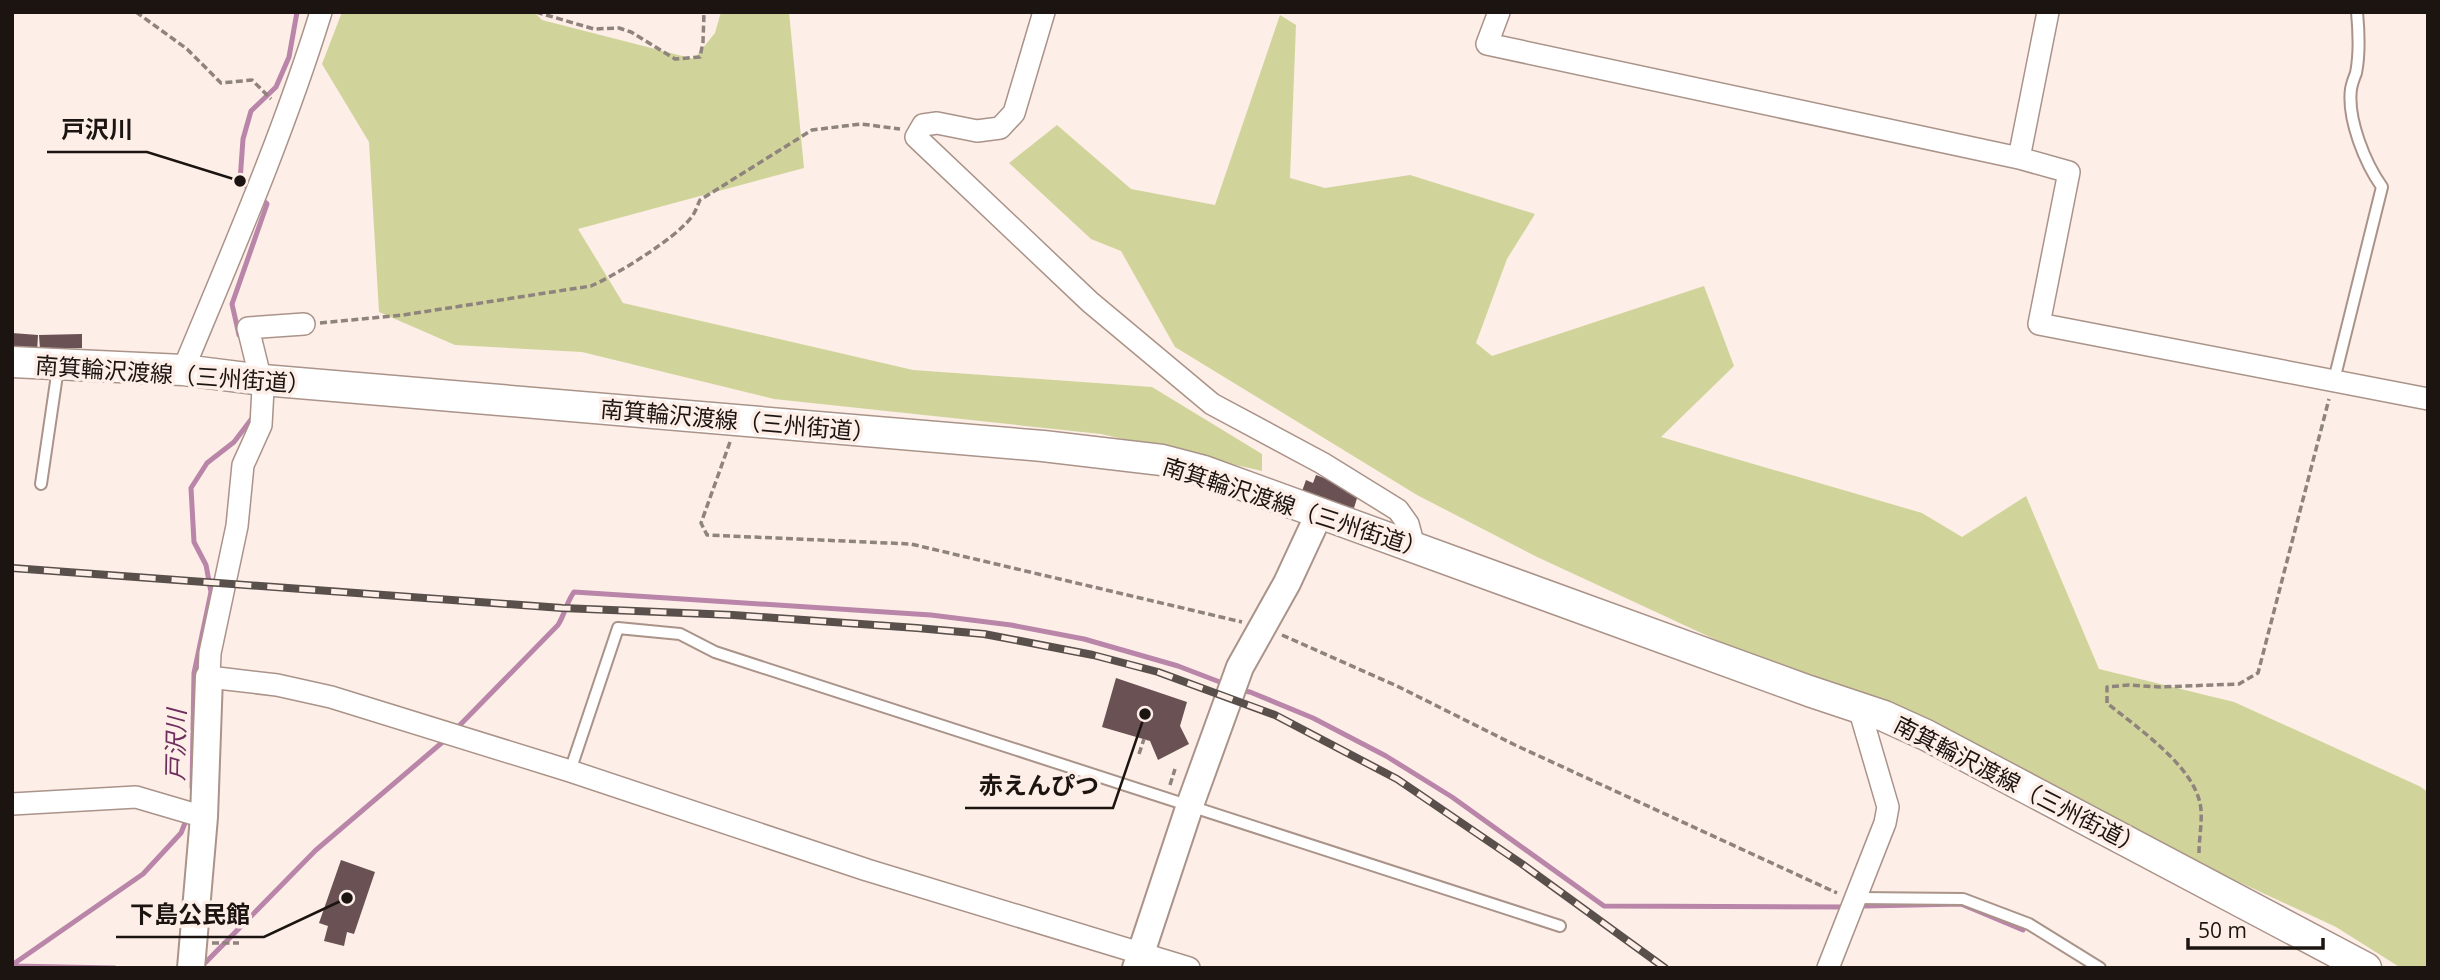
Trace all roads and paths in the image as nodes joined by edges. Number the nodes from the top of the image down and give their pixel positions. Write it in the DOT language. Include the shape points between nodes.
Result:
graph roads {
  1 [pos="136,12"];
  2 [pos="321,12"];
  3 [pos="536,12"];
  4 [pos="704,12"];
  5 [pos="1044,12"];
  6 [pos="2048,12"];
  7 [pos="2357,12"];
  8 [pos="1497,15"];
  9 [pos="276,104"];
  10 [pos="920,131"];
  11 [pos="2019,158"];
  12 [pos="304,324"];
  13 [pos="12,362"];
  14 [pos="58,365"];
  15 [pos="183,370"];
  16 [pos="260,379"];
  17 [pos="2334,380"];
  18 [pos="2428,399"];
  19 [pos="41,484"];
  20 [pos="1320,512"];
  21 [pos="1409,544"];
  22 [pos="209,677"];
  23 [pos="1859,709"];
  24 [pos="1144,739"];
  25 [pos="1139,754"];
  26 [pos="570,771"];
  27 [pos="12,804"];
  28 [pos="1190,805"];
  29 [pos="194,814"];
  30 [pos="2197,877"];
  31 [pos="1857,898"];
  32 [pos="1560,926"];
  33 [pos="239,943"];
  34 [pos="221,944"];
  35 [pos="1138,960"];
  36 [pos="191,968"];
  37 [pos="1189,968"];
  38 [pos="1828,968"];
  39 [pos="2099,968"];
  40 [pos="2366,968"];
  1 -- 9 [label="path" via="187,49 221,83 252,80"];
  2 -- 15 [label="street" via="257,194"];
  3 -- 4 [label="path" via="594,29 631,32 675,59 700,57"];
  5 -- 10 [label="street" via="1014,113 1000,128 977,131 937,123 923,125"];
  6 -- 11 [label="street"];
  7 -- 17 [label="lane" via="2359,43 2351,90 2354,125 2369,169 2382,187"];
  8 -- 11 [label="street" via="1487,44"];
  10 -- 12 [label="path" via="862,124 812,130 700,200 691,218 676,232 611,277 590,286 403,315"];
  10 -- 21 [label="street" via="916,137 1090,302 1212,404 1398,510 1408,524"];
  11 -- 17 [label="street" via="2069,172 2039,324"];
  12 -- 16 [label="street" via="248,328"];
  13 -- 14 [label="main road, 南箕輪沢渡線（三州街道）"];
  14 -- 15 [label="main road, 南箕輪沢渡線（三州街道）"];
  14 -- 19 [label="lane"];
  15 -- 16 [label="main road, 南箕輪沢渡線（三州街道）"];
  16 -- 20 [label="main road, 南箕輪沢渡線（三州街道）" via="1100,452 1204,471"];
  16 -- 22 [label="street" via="261,425 243,465 237,526"];
  17 -- 18 [label="street"];
  17 -- 30 [label="path" via="2258,673 2239,684 2107,687 2107,703 2181,766 2193,784 2201,808"];
  20 -- 21 [label="main road, 南箕輪沢渡線（三州街道）"];
  20 -- 28 [label="street" via="1240,667"];
  21 -- 23 [label="main road, 南箕輪沢渡線（三州街道）"];
  22 -- 26 [label="street" via="331,697"];
  22 -- 29 [label="street"];
  23 -- 30 [label="main road, 南箕輪沢渡線（三州街道）" via="1926,734"];
  23 -- 31 [label="street" via="1888,807"];
  24 -- 25 [label="path"];
  26 -- 28 [label="lane" via="618,628 680,634 715,652"];
  26 -- 35 [label="street"];
  27 -- 29 [label="street" via="136,797"];
  28 -- 32 [label="lane"];
  28 -- 35 [label="street"];
  29 -- 36 [label="street"];
  30 -- 40 [label="main road, 南箕輪沢渡線（三州街道）"];
  31 -- 38 [label="street"];
  31 -- 39 [label="lane" via="1963,899 2029,924"];
  33 -- 34 [label="path"];
  35 -- 37 [label="street"];
}
